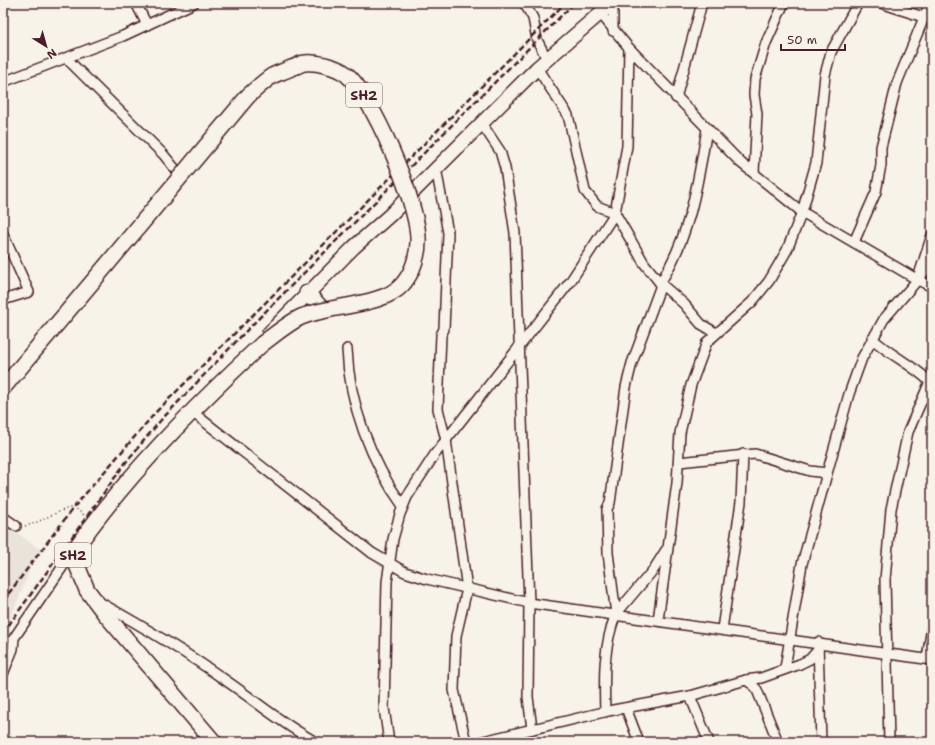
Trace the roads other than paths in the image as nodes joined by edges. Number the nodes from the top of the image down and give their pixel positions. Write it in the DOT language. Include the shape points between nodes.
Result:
graph roads {
  1 [pos="136,3"];
  2 [pos="194,3"];
  3 [pos="524,3"];
  4 [pos="613,3"];
  5 [pos="702,3"];
  6 [pos="784,3"];
  7 [pos="858,3"];
  8 [pos="881,3"];
  9 [pos="930,3"];
  10 [pos="600,14"];
  11 [pos="928,18"];
  12 [pos="147,25"];
  13 [pos="613,31"];
  14 [pos="629,48"];
  15 [pos="66,58"];
  16 [pos="542,64"];
  17 [pos="3,82"];
  18 [pos="676,98"];
  19 [pos="482,124"];
  20 [pos="707,129"];
  21 [pos="436,168"];
  22 [pos="754,173"];
  23 [pos="181,176"];
  24 [pos="802,212"];
  25 [pos="615,213"];
  26 [pos="3,234"];
  27 [pos="932,235"];
  28 [pos="854,242"];
  29 [pos="932,263"];
  30 [pos="918,280"];
  31 [pos="660,284"];
  32 [pos="932,287"];
  33 [pos="307,293"];
  34 [pos="3,300"];
  35 [pos="323,310"];
  36 [pos="716,333"];
  37 [pos="872,338"];
  38 [pos="519,347"];
  39 [pos="347,349"];
  40 [pos="226,378"];
  41 [pos="930,379"];
  42 [pos="3,388"];
  43 [pos="191,412"];
  44 [pos="446,440"];
  45 [pos="743,454"];
  46 [pos="679,462"];
  47 [pos="827,473"];
  48 [pos="403,506"];
  49 [pos="3,517"];
  50 [pos="16,526"];
  51 [pos="668,547"];
  52 [pos="72,553"];
  53 [pos="389,564"];
  54 [pos="467,589"];
  55 [pos="94,599"];
  56 [pos="529,603"];
  57 [pos="616,614"];
  58 [pos="658,620"];
  59 [pos="932,627"];
  60 [pos="722,629"];
  61 [pos="791,638"];
  62 [pos="818,646"];
  63 [pos="888,653"];
  64 [pos="929,659"];
  65 [pos="785,668"];
  66 [pos="3,674"];
  67 [pos="746,680"];
  68 [pos="690,696"];
  69 [pos="626,708"];
  70 [pos="605,712"];
  71 [pos="532,729"];
  72 [pos="214,742"];
  73 [pos="316,742"];
  74 [pos="389,742"];
  75 [pos="466,742"];
  76 [pos="479,742"];
  77 [pos="639,742"];
  78 [pos="709,742"];
  79 [pos="778,742"];
  80 [pos="821,742"];
  81 [pos="889,742"];
  1 -- 12 [label="street"];
  2 -- 12 [label="street"];
  3 -- 16 [label="street" via="533,18"];
  4 -- 10 [label="main road"];
  4 -- 13 [label="street"];
  5 -- 18 [label="street"];
  6 -- 22 [label="street" via="756,73"];
  7 -- 24 [label="street" via="831,52 824,75 816,163"];
  8 -- 11 [label="street"];
  9 -- 11 [label="street"];
  10 -- 13 [label="street"];
  10 -- 16 [label="main road"];
  11 -- 28 [label="street" via="897,83 881,146 881,165 876,192"];
  12 -- 15 [label="street"];
  13 -- 14 [label="street"];
  14 -- 18 [label="street"];
  14 -- 25 [label="street" via="626,146"];
  15 -- 17 [label="street"];
  15 -- 23 [label="street" via="163,154"];
  16 -- 19 [label="main road"];
  16 -- 25 [label="street" via="568,115 585,191 597,206"];
  18 -- 20 [label="street"];
  19 -- 21 [label="main road"];
  19 -- 38 [label="street" via="500,151 505,168 515,233"];
  20 -- 22 [label="street"];
  20 -- 31 [label="street" via="690,214 673,260"];
  21 -- 33 [label="main road"];
  21 -- 44 [label="street" via="448,234 438,409"];
  22 -- 24 [label="street"];
  23 -- 35 [label="main road, SH2, bridge" via="248,96 272,76 304,63 318,64 345,73 371,105 408,192 414,209 418,239 417,255 402,286 391,293"];
  23 -- 42 [label="main road, SH2, bridge"];
  24 -- 28 [label="street"];
  24 -- 36 [label="street" via="785,256 769,281 735,319"];
  25 -- 31 [label="street" via="644,263"];
  25 -- 38 [label="street" via="570,282"];
  26 -- 34 [label="street" via="29,292"];
  27 -- 30 [label="street"];
  28 -- 30 [label="street"];
  29 -- 30 [label="street"];
  30 -- 32 [label="street"];
  30 -- 37 [label="street" via="884,319"];
  31 -- 36 [label="street" via="684,304 701,324"];
  31 -- 57 [label="street" via="626,387 610,503 607,509 608,553"];
  33 -- 35 [label="main road"];
  33 -- 40 [label="main road"];
  35 -- 40 [label="main road, SH2, bridge" via="282,328"];
  36 -- 46 [label="street" via="707,342 691,385 680,433"];
  37 -- 41 [label="street" via="884,350"];
  37 -- 47 [label="street" via="849,394"];
  38 -- 44 [label="street"];
  38 -- 56 [label="street"];
  39 -- 48 [label="street" via="348,372 361,420 376,460"];
  40 -- 43 [label="main road, SH2"];
  41 -- 63 [label="street" via="908,432 891,509 885,580"];
  43 -- 52 [label="main road, SH2" via="141,467"];
  43 -- 53 [label="street" via="315,510"];
  44 -- 48 [label="street"];
  44 -- 54 [label="street"];
  45 -- 46 [label="street"];
  45 -- 47 [label="street" via="755,454 810,471"];
  45 -- 60 [label="street" via="741,502"];
  46 -- 51 [label="street"];
  47 -- 61 [label="street" via="802,564"];
  48 -- 53 [label="street"];
  49 -- 50 [label="street"];
  51 -- 57 [label="street" via="654,569"];
  51 -- 58 [label="street"];
  52 -- 55 [label="main road, SH2" via="87,590"];
  52 -- 66 [label="street" via="14,638 13,649"];
  53 -- 54 [label="street" via="405,572"];
  53 -- 74 [label="street" via="386,582 384,708"];
  54 -- 56 [label="street"];
  54 -- 75 [label="street" via="456,636 454,690"];
  55 -- 72 [label="main road, SH2"];
  55 -- 73 [label="street" via="164,640 259,703 297,732"];
  56 -- 57 [label="street"];
  56 -- 71 [label="street" via="528,698"];
  57 -- 58 [label="street"];
  57 -- 70 [label="street" via="606,655"];
  58 -- 60 [label="street"];
  59 -- 64 [label="street"];
  60 -- 61 [label="street"];
  61 -- 62 [label="street"];
  61 -- 65 [label="street"];
  62 -- 63 [label="street"];
  62 -- 65 [label="street" via="810,659"];
  62 -- 80 [label="street"];
  63 -- 64 [label="street"];
  63 -- 81 [label="street"];
  65 -- 67 [label="street" via="761,678"];
  67 -- 68 [label="street"];
  67 -- 79 [label="street" via="757,690"];
  68 -- 69 [label="street"];
  68 -- 78 [label="street"];
  69 -- 70 [label="street"];
  69 -- 77 [label="street"];
  70 -- 71 [label="street"];
  71 -- 76 [label="street"];
}
